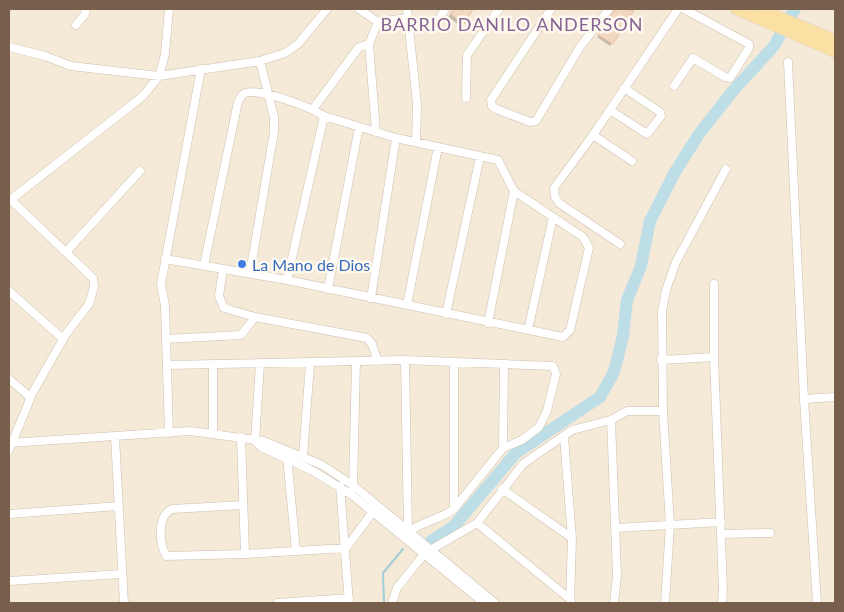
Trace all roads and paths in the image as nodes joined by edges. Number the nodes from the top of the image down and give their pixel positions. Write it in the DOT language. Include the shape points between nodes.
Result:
graph roads {
  1 [pos="86,9"];
  2 [pos="169,9"];
  3 [pos="327,9"];
  4 [pos="359,9"];
  5 [pos="407,9"];
  6 [pos="445,9"];
  7 [pos="499,9"];
  8 [pos="551,9"];
  9 [pos="608,9"];
  10 [pos="678,9"];
  11 [pos="684,9"];
  12 [pos="736,9"];
  13 [pos="757,13"];
  14 [pos="407,18"];
  15 [pos="378,22"];
  16 [pos="76,25"];
  17 [pos="434,28"];
  18 [pos="369,44"];
  19 [pos="831,44"];
  20 [pos="9,47"];
  21 [pos="260,61"];
  22 [pos="788,62"];
  23 [pos="201,69"];
  24 [pos="159,76"];
  25 [pos="674,86"];
  26 [pos="624,88"];
  27 [pos="268,95"];
  28 [pos="466,98"];
  29 [pos="313,109"];
  30 [pos="610,110"];
  31 [pos="324,116"];
  32 [pos="359,127"];
  33 [pos="376,132"];
  34 [pos="593,136"];
  35 [pos="396,138"];
  36 [pos="416,141"];
  37 [pos="438,147"];
  38 [pos="480,156"];
  39 [pos="632,161"];
  40 [pos="726,169"];
  41 [pos="140,170"];
  42 [pos="514,191"];
  43 [pos="10,200"];
  44 [pos="553,217"];
  45 [pos="620,244"];
  46 [pos="67,251"];
  47 [pos="165,259"];
  48 [pos="204,265"];
  49 [pos="223,269"];
  50 [pos="250,273"];
  51 [pos="287,280"];
  52 [pos="714,284"];
  53 [pos="328,289"];
  54 [pos="9,290"];
  55 [pos="370,298"];
  56 [pos="407,304"];
  57 [pos="446,314"];
  58 [pos="254,317"];
  59 [pos="488,323"];
  60 [pos="528,330"];
  61 [pos="166,338"];
  62 [pos="63,339"];
  63 [pos="714,357"];
  64 [pos="405,360"];
  65 [pos="661,360"];
  66 [pos="356,362"];
  67 [pos="378,362"];
  68 [pos="454,362"];
  69 [pos="213,364"];
  70 [pos="260,364"];
  71 [pos="310,364"];
  72 [pos="504,364"];
  73 [pos="168,365"];
  74 [pos="9,379"];
  75 [pos="30,397"];
  76 [pos="835,397"];
  77 [pos="804,399"];
  78 [pos="663,411"];
  79 [pos="611,420"];
  80 [pos="169,433"];
  81 [pos="213,434"];
  82 [pos="115,437"];
  83 [pos="241,437"];
  84 [pos="564,437"];
  85 [pos="255,442"];
  86 [pos="9,445"];
  87 [pos="503,448"];
  88 [pos="287,454"];
  89 [pos="303,456"];
  90 [pos="341,479"];
  91 [pos="354,486"];
  92 [pos="340,487"];
  93 [pos="502,489"];
  94 [pos="352,495"];
  95 [pos="243,505"];
  96 [pos="118,506"];
  97 [pos="454,509"];
  98 [pos="372,513"];
  99 [pos="9,514"];
  100 [pos="721,522"];
  101 [pos="477,524"];
  102 [pos="670,525"];
  103 [pos="616,528"];
  104 [pos="770,533"];
  105 [pos="406,534"];
  106 [pos="721,534"];
  107 [pos="572,538"];
  108 [pos="346,548"];
  109 [pos="296,551"];
  110 [pos="429,552"];
  111 [pos="245,554"];
  112 [pos="122,574"];
  113 [pos="9,581"];
  114 [pos="349,600"];
  115 [pos="570,601"];
  116 [pos="124,603"];
  117 [pos="278,603"];
  118 [pos="393,603"];
  119 [pos="484,603"];
  120 [pos="495,603"];
  121 [pos="614,603"];
  122 [pos="665,603"];
  123 [pos="722,603"];
  124 [pos="817,603"];
  1 -- 16 [label="street"];
  2 -- 24 [label="street" via="165,54"];
  3 -- 21 [label="street" via="298,44 285,54"];
  4 -- 15 [label="street"];
  5 -- 14 [label="street"];
  6 -- 17 [label="street"];
  7 -- 28 [label="street" via="467,55"];
  8 -- 9 [label="street" via="491,100 496,109 530,122 536,121 580,46"];
  10 -- 26 [label="street"];
  11 -- 25 [label="street" via="749,44 749,48 730,78 693,58"];
  12 -- 13 [label="main road"];
  13 -- 19 [label="main road"];
  14 -- 15 [label="street"];
  14 -- 36 [label="street" via="417,104"];
  15 -- 18 [label="street"];
  18 -- 29 [label="street" via="359,47"];
  18 -- 33 [label="street"];
  20 -- 24 [label="street" via="71,66"];
  21 -- 23 [label="street"];
  21 -- 27 [label="street"];
  22 -- 77 [label="street"];
  23 -- 24 [label="street"];
  23 -- 47 [label="street"];
  24 -- 43 [label="street" via="143,96"];
  26 -- 30 [label="street"];
  26 -- 30 [label="street" via="660,112 661,116 647,134"];
  27 -- 29 [label="street"];
  27 -- 48 [label="street" via="248,92 238,102"];
  27 -- 50 [label="street" via="274,132"];
  29 -- 31 [label="street"];
  30 -- 34 [label="street"];
  31 -- 32 [label="street"];
  31 -- 51 [label="street"];
  32 -- 33 [label="street"];
  32 -- 53 [label="street"];
  33 -- 35 [label="street"];
  34 -- 39 [label="street"];
  34 -- 45 [label="street" via="554,188 554,193 559,203"];
  35 -- 36 [label="street"];
  35 -- 55 [label="street"];
  36 -- 37 [label="street"];
  37 -- 38 [label="street"];
  37 -- 56 [label="street"];
  38 -- 42 [label="street" via="498,160"];
  38 -- 57 [label="street"];
  40 -- 65 [label="street" via="676,262 666,290"];
  41 -- 46 [label="street"];
  42 -- 44 [label="street"];
  42 -- 59 [label="street"];
  43 -- 46 [label="street"];
  44 -- 60 [label="street"];
  44 -- 60 [label="street" via="583,237 588,243 588,254 568,334 563,337"];
  46 -- 62 [label="street" via="93,278 94,287 89,304"];
  47 -- 48 [label="street"];
  47 -- 61 [label="street" via="161,284"];
  48 -- 49 [label="street"];
  49 -- 50 [label="street"];
  49 -- 58 [label="street" via="221,304 224,308"];
  50 -- 51 [label="street"];
  51 -- 53 [label="street"];
  52 -- 63 [label="street"];
  53 -- 55 [label="street"];
  54 -- 62 [label="street"];
  55 -- 56 [label="street"];
  56 -- 57 [label="street"];
  57 -- 59 [label="street"];
  58 -- 61 [label="street" via="241,335"];
  58 -- 67 [label="street" via="368,338"];
  59 -- 60 [label="street"];
  61 -- 73 [label="street"];
  62 -- 75 [label="street"];
  63 -- 65 [label="street"];
  63 -- 100 [label="street"];
  64 -- 67 [label="street"];
  64 -- 68 [label="street"];
  64 -- 105 [label="street"];
  65 -- 78 [label="street"];
  66 -- 67 [label="street"];
  66 -- 71 [label="street"];
  66 -- 91 [label="street"];
  68 -- 72 [label="street"];
  68 -- 97 [label="street"];
  69 -- 70 [label="street"];
  69 -- 73 [label="street"];
  69 -- 81 [label="street"];
  70 -- 71 [label="street"];
  70 -- 85 [label="street"];
  71 -- 89 [label="street"];
  72 -- 87 [label="street"];
  72 -- 87 [label="street" via="549,364 556,374 547,411 539,427 522,440"];
  73 -- 80 [label="street"];
  74 -- 75 [label="street"];
  75 -- 86 [label="street"];
  76 -- 77 [label="street"];
  77 -- 124 [label="street"];
  78 -- 79 [label="street" via="627,411"];
  78 -- 102 [label="street"];
  79 -- 84 [label="street" via="572,430"];
  79 -- 103 [label="street"];
  80 -- 81 [label="street"];
  80 -- 82 [label="street"];
  81 -- 83 [label="street"];
  82 -- 86 [label="street"];
  82 -- 96 [label="street"];
  83 -- 85 [label="street"];
  83 -- 95 [label="street"];
  84 -- 93 [label="street" via="523,464"];
  84 -- 107 [label="street"];
  85 -- 88 [label="street" via="263,441"];
  87 -- 97 [label="street"];
  88 -- 89 [label="street"];
  88 -- 92 [label="street"];
  88 -- 109 [label="street"];
  89 -- 90 [label="street"];
  90 -- 91 [label="street"];
  90 -- 92 [label="street"];
  91 -- 94 [label="street"];
  91 -- 105 [label="street"];
  92 -- 94 [label="street"];
  92 -- 108 [label="street"];
  93 -- 101 [label="street"];
  93 -- 107 [label="street"];
  94 -- 98 [label="street"];
  95 -- 111 [label="street"];
  95 -- 111 [label="street" via="172,509 160,524 166,556"];
  96 -- 99 [label="street"];
  96 -- 112 [label="street"];
  97 -- 105 [label="street" via="445,517"];
  98 -- 105 [label="street"];
  98 -- 108 [label="street"];
  100 -- 102 [label="street"];
  100 -- 106 [label="street"];
  101 -- 110 [label="street"];
  101 -- 115 [label="street"];
  102 -- 103 [label="street"];
  102 -- 122 [label="street"];
  103 -- 121 [label="street"];
  104 -- 106 [label="street"];
  105 -- 110 [label="street"];
  106 -- 123 [label="street"];
  107 -- 115 [label="street"];
  108 -- 109 [label="street"];
  108 -- 114 [label="street"];
  109 -- 111 [label="street"];
  110 -- 118 [label="street" via="397,588"];
  110 -- 119 [label="street"];
  110 -- 120 [label="street"];
  112 -- 113 [label="street"];
  112 -- 116 [label="street"];
  114 -- 117 [label="street"];
}
